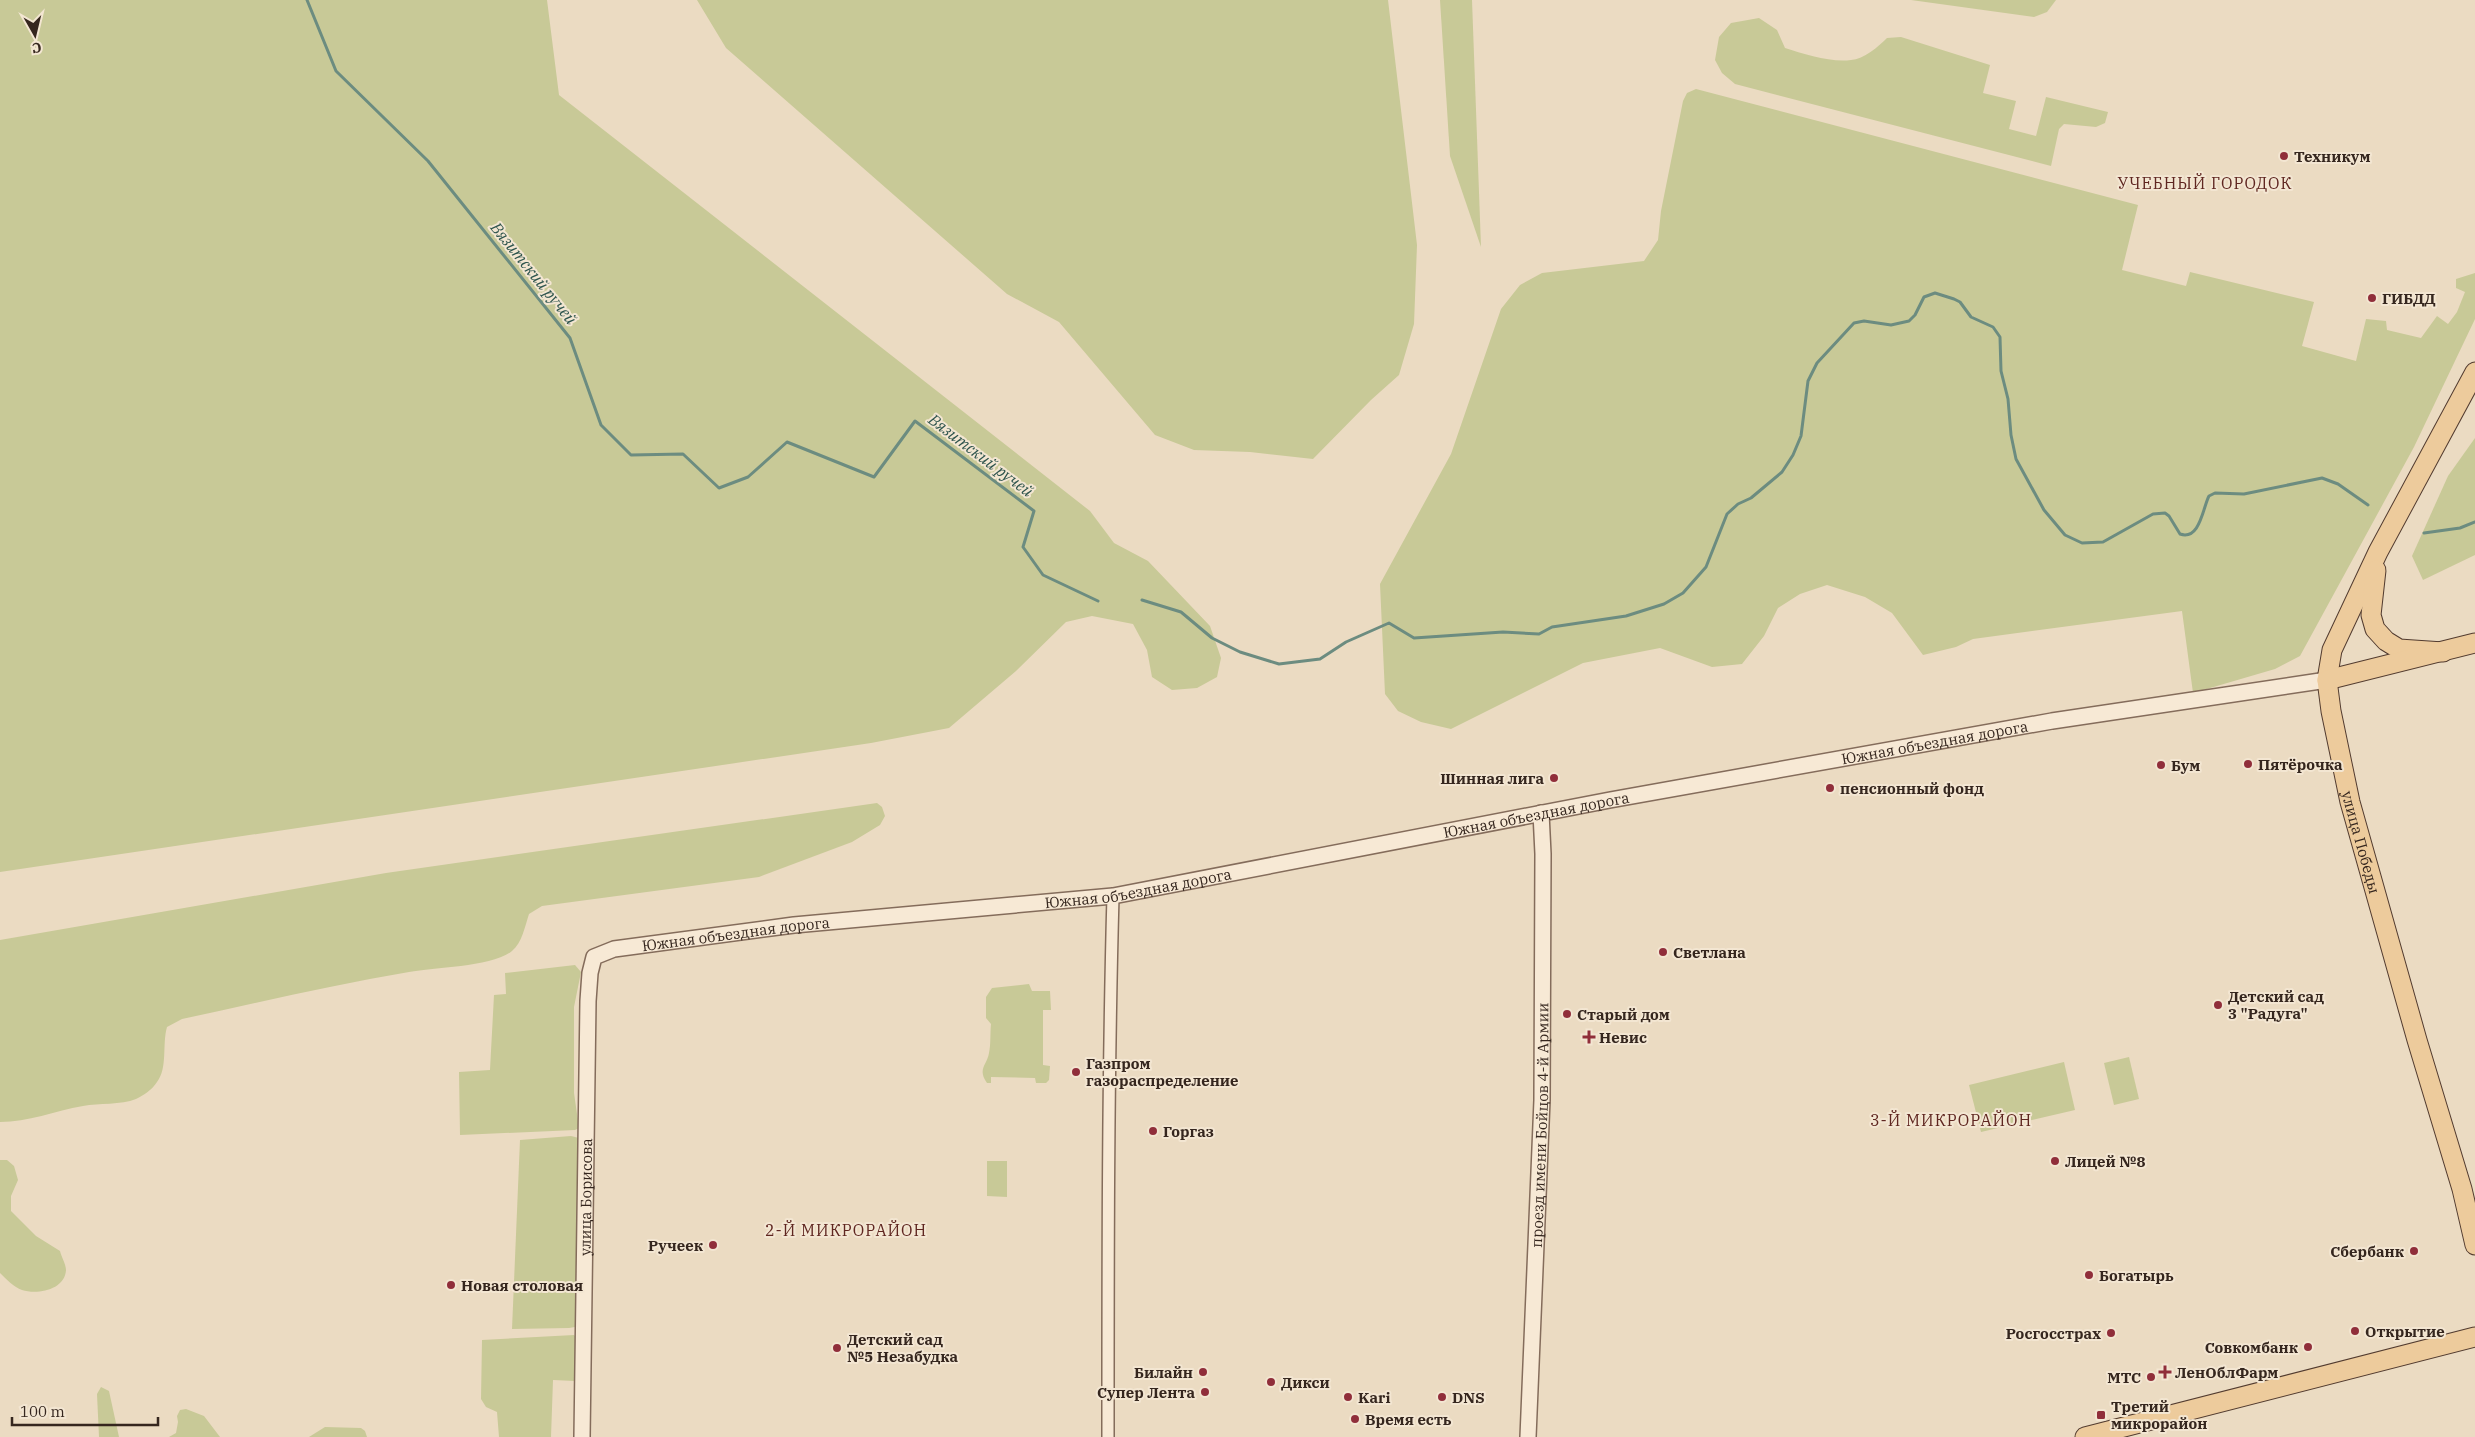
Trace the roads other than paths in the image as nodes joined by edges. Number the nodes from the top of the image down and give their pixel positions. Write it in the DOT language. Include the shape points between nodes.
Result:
graph roads {
  1 [pos="2475,372"];
  2 [pos="2378,552"];
  3 [pos="2475,643"];
  4 [pos="2443,652"];
  5 [pos="2327,680"];
  6 [pos="1541,813"];
  7 [pos="1113,896"];
  8 [pos="594,957"];
  9 [pos="2475,1245"];
  10 [pos="2475,1337"];
  11 [pos="582,1437"];
  12 [pos="1108,1437"];
  13 [pos="1528,1437"];
  14 [pos="2085,1437"];
  1 -- 2 [label="main road, улица Победы"];
  2 -- 4 [label="main road" via="2371,615 2375,629 2399,649"];
  2 -- 5 [label="main road, улица Победы" via="2332,650"];
  3 -- 4 [label="main road, Южная объездная дорога"];
  4 -- 5 [label="main road, Южная объездная дорога"];
  5 -- 6 [label="street, Южная объездная дорога" via="2052,721"];
  5 -- 9 [label="main road, улица Победы" via="2350,802 2462,1189"];
  6 -- 7 [label="street, Южная объездная дорога"];
  6 -- 13 [label="street, проезд имени Бойцов 4-й Армии" via="1542,1100"];
  7 -- 8 [label="street, Южная объездная дорога" via="775,927 614,949"];
  7 -- 12 [label="street" via="1109,970"];
  8 -- 11 [label="street, улица Борисова" via="588,1001"];
  10 -- 14 [label="main road"];
}
